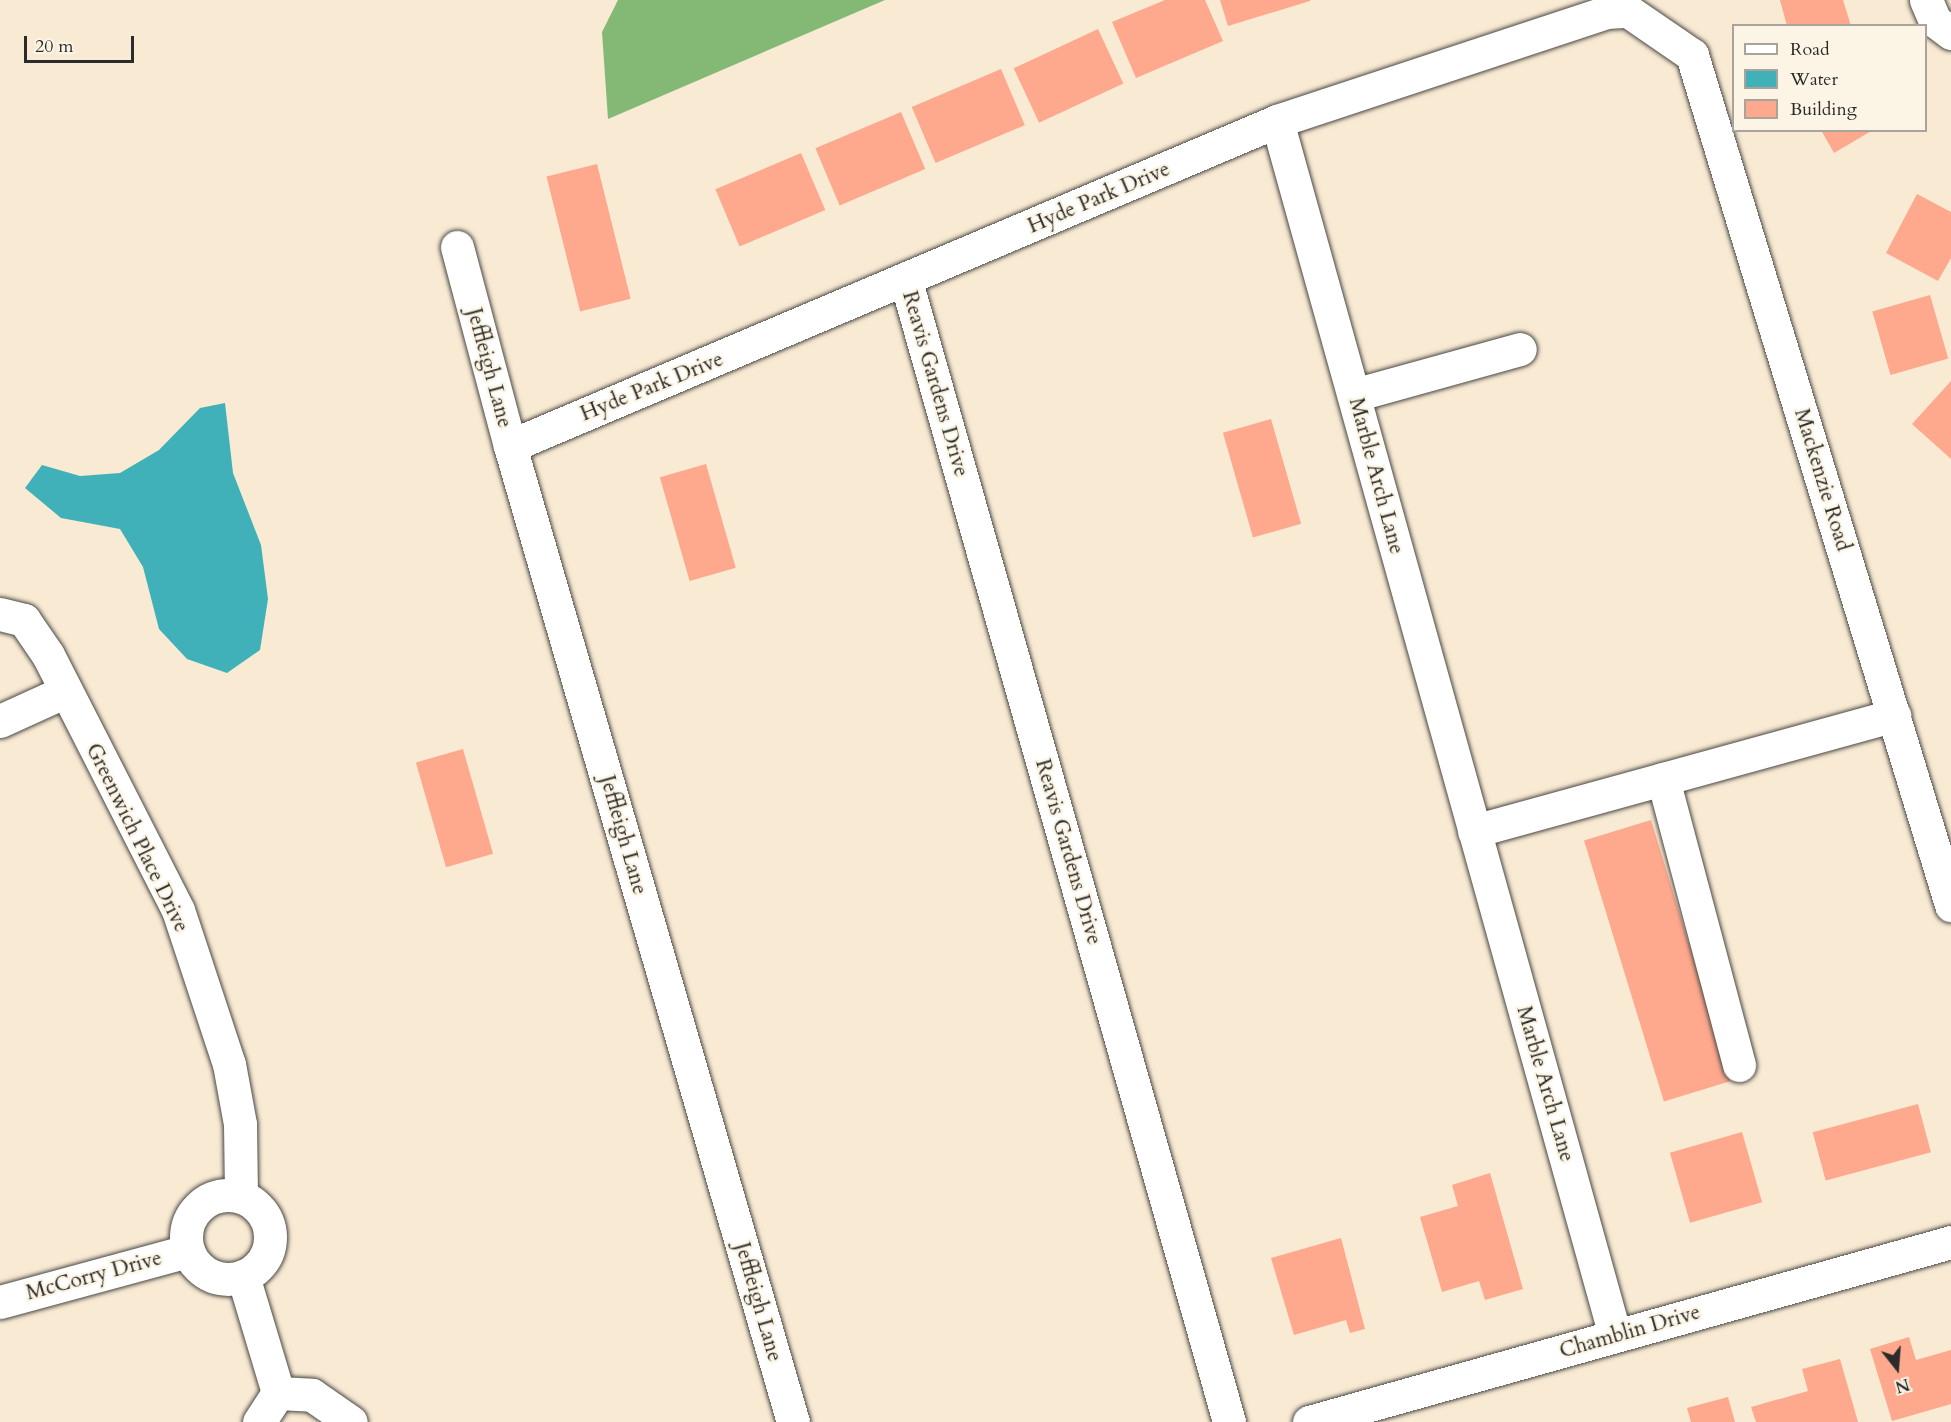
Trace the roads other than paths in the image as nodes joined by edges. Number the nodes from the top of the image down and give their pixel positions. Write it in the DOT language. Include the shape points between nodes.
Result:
graph roads {
  1 [pos="1926,0"];
  2 [pos="1951,33"];
  3 [pos="1692,55"];
  4 [pos="1277,121"];
  5 [pos="457,247"];
  6 [pos="906,281"];
  7 [pos="1520,349"];
  8 [pos="1354,395"];
  9 [pos="510,446"];
  10 [pos="0,614"];
  11 [pos="64,692"];
  12 [pos="1894,715"];
  13 [pos="0,721"];
  14 [pos="1662,779"];
  15 [pos="1474,831"];
  16 [pos="1951,905"];
  17 [pos="1739,1065"];
  18 [pos="242,1197"];
  19 [pos="1951,1242"];
  20 [pos="188,1251"];
  21 [pos="243,1276"];
  22 [pos="0,1302"];
  23 [pos="1615,1336"];
  24 [pos="278,1393"];
  25 [pos="259,1422"];
  26 [pos="351,1422"];
  27 [pos="793,1422"];
  28 [pos="1229,1422"];
  29 [pos="1309,1422"];
  1 -- 2 [label="street" via="1935,21"];
  3 -- 4 [label="street, Hyde Park Drive" via="1628,11 1606,12"];
  3 -- 12 [label="street, Mackenzie Road"];
  4 -- 6 [label="street, Hyde Park Drive"];
  4 -- 8 [label="street, Marble Arch Lane"];
  5 -- 9 [label="street, Jeffleigh Lane"];
  6 -- 9 [label="street, Hyde Park Drive"];
  6 -- 28 [label="street, Reavis Gardens Drive"];
  7 -- 8 [label="street"];
  8 -- 15 [label="street, Marble Arch Lane"];
  9 -- 27 [label="street, Jeffleigh Lane"];
  10 -- 11 [label="street, Greenwich Place Drive" via="24,620"];
  11 -- 13 [label="street"];
  11 -- 18 [label="street, Greenwich Place Drive" via="178,910 229,1064 240,1124"];
  12 -- 14 [label="street"];
  12 -- 16 [label="street, Mackenzie Road"];
  14 -- 15 [label="street"];
  14 -- 17 [label="street"];
  15 -- 23 [label="street, Marble Arch Lane"];
  18 -- 20 [label="street" via="217,1196 194,1212 186,1231"];
  18 -- 21 [label="street" via="258,1207 270,1233 264,1260"];
  19 -- 23 [label="street, Chamblin Drive"];
  20 -- 21 [label="street" via="204,1272"];
  20 -- 22 [label="street, McCorry Drive"];
  21 -- 24 [label="street"];
  23 -- 29 [label="street, Chamblin Drive"];
  24 -- 25 [label="street"];
  24 -- 26 [label="street" via="312,1395"];
}
